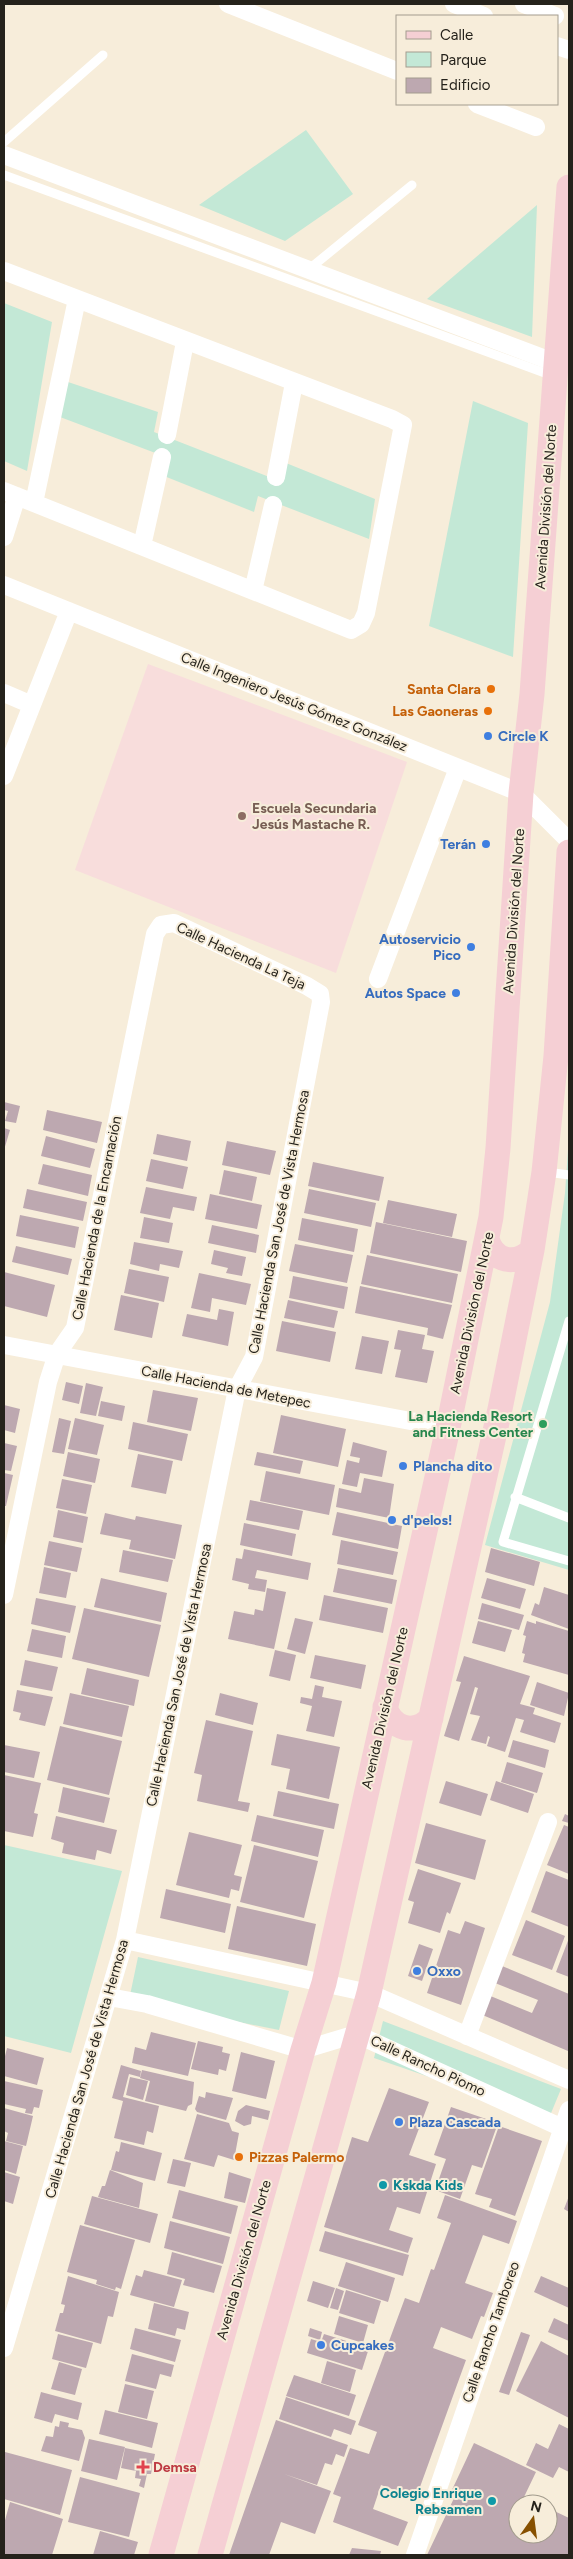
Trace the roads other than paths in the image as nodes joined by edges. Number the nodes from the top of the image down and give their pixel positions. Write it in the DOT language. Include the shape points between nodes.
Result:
graph roads {
  1 [pos="228,4"];
  2 [pos="454,4"];
  3 [pos="524,4"];
  4 [pos="482,15"];
  5 [pos="551,15"];
  6 [pos="103,55"];
  7 [pos="396,71"];
  8 [pos="480,105"];
  9 [pos="536,127"];
  10 [pos="4,142"];
  11 [pos="4,155"];
  12 [pos="4,175"];
  13 [pos="412,184"];
  14 [pos="569,186"];
  15 [pos="308,270"];
  16 [pos="4,271"];
  17 [pos="77,299"];
  18 [pos="185,342"];
  19 [pos="556,370"];
  20 [pos="294,383"];
  21 [pos="167,435"];
  22 [pos="162,457"];
  23 [pos="276,477"];
  24 [pos="10,493"];
  25 [pos="34,503"];
  26 [pos="273,505"];
  27 [pos="4,537"];
  28 [pos="142,546"];
  29 [pos="4,584"];
  30 [pos="253,591"];
  31 [pos="69,611"];
  32 [pos="4,693"];
  33 [pos="32,704"];
  34 [pos="458,768"];
  35 [pos="4,776"];
  36 [pos="521,793"];
  37 [pos="569,841"];
  38 [pos="569,852"];
  39 [pos="161,925"];
  40 [pos="378,979"];
  41 [pos="320,994"];
  42 [pos="544,1172"];
  43 [pos="569,1175"];
  44 [pos="487,1239"];
  45 [pos="532,1250"];
  46 [pos="478,1286"];
  47 [pos="524,1291"];
  48 [pos="569,1321"];
  49 [pos="4,1344"];
  50 [pos="57,1354"];
  51 [pos="237,1390"];
  52 [pos="448,1428"];
  53 [pos="515,1497"];
  54 [pos="569,1518"];
  55 [pos="569,1561"];
  56 [pos="4,1594"];
  57 [pos="385,1708"];
  58 [pos="431,1718"];
  59 [pos="375,1752"];
  60 [pos="421,1762"];
  61 [pos="548,1822"];
  62 [pos="125,1940"];
  63 [pos="324,1983"];
  64 [pos="369,1993"];
  65 [pos="109,1997"];
  66 [pos="356,2034"];
  67 [pos="467,2036"];
  68 [pos="303,2050"];
  69 [pos="569,2080"];
  70 [pos="569,2110"];
  71 [pos="566,2130"];
  72 [pos="4,2348"];
  73 [pos="161,2555"];
  74 [pos="210,2555"];
  75 [pos="415,2555"];
  1 -- 7 [label="street"];
  2 -- 4 [label="street"];
  3 -- 5 [label="street"];
  6 -- 10 [label="lane"];
  8 -- 9 [label="street"];
  11 -- 15 [label="street"];
  12 -- 19 [label="lane"];
  13 -- 15 [label="lane"];
  14 -- 19 [label="main road, Avenida División del Norte"];
  15 -- 19 [label="street"];
  16 -- 17 [label="street"];
  17 -- 18 [label="street"];
  17 -- 25 [label="street"];
  18 -- 20 [label="street"];
  18 -- 21 [label="street"];
  19 -- 36 [label="main road, Avenida División del Norte" via="532,694"];
  20 -- 23 [label="street"];
  20 -- 30 [label="street" via="392,419 403,425 402,436 366,613 361,624 351,630"];
  22 -- 28 [label="street"];
  24 -- 25 [label="street"];
  24 -- 27 [label="street"];
  25 -- 28 [label="street"];
  26 -- 30 [label="street"];
  28 -- 30 [label="street"];
  29 -- 31 [label="street, Calle Ingeniero Jesús Gómez González"];
  31 -- 33 [label="street"];
  31 -- 34 [label="street, Calle Ingeniero Jesús Gómez González"];
  32 -- 33 [label="street"];
  33 -- 35 [label="street"];
  34 -- 36 [label="street, Calle Ingeniero Jesús Gómez González"];
  34 -- 40 [label="street"];
  36 -- 37 [label="street, Calle Ingeniero Jesús Gómez González"];
  36 -- 44 [label="main road, Avenida División del Norte" via="498,1148"];
  38 -- 42 [label="main road" via="562,1057"];
  39 -- 41 [label="street, Calle Hacienda La Teja" via="174,923"];
  39 -- 50 [label="street, Calle Hacienda de la Encarnación" via="155,934 75,1328"];
  41 -- 51 [label="street, Calle Hacienda San José de Vista Hermosa" via="254,1357"];
  42 -- 43 [label="lane"];
  42 -- 45 [label="main road"];
  44 -- 45 [label="main road" via="493,1252 506,1260 520,1259"];
  44 -- 46 [label="main road, Avenida División del Norte"];
  45 -- 47 [label="main road"];
  46 -- 47 [label="main road" via="484,1280 499,1276 514,1280"];
  46 -- 52 [label="main road, Avenida División del Norte"];
  47 -- 58 [label="main road"];
  48 -- 53 [label="lane"];
  49 -- 50 [label="street, Calle Hacienda de Metepec"];
  50 -- 51 [label="street, Calle Hacienda de Metepec"];
  50 -- 56 [label="street, Calle Hacienda de la Encarnación" via="48,1382"];
  51 -- 52 [label="street, Calle Hacienda de Metepec"];
  51 -- 62 [label="street, Calle Hacienda San José de Vista Hermosa"];
  52 -- 57 [label="main road, Avenida División del Norte"];
  53 -- 54 [label="lane"];
  53 -- 55 [label="lane" via="503,1542"];
  57 -- 58 [label="main road" via="392,1721 404,1728 419,1727"];
  57 -- 59 [label="main road, Avenida División del Norte"];
  58 -- 60 [label="main road"];
  59 -- 60 [label="main road" via="388,1743 403,1743 417,1754"];
  59 -- 63 [label="main road, Avenida División del Norte"];
  60 -- 64 [label="main road"];
  61 -- 67 [label="street"];
  62 -- 63 [label="street"];
  62 -- 65 [label="street, Calle Hacienda San José de Vista Hermosa"];
  63 -- 64 [label="street"];
  63 -- 68 [label="main road, Avenida División del Norte"];
  64 -- 66 [label="main road"];
  64 -- 67 [label="street"];
  65 -- 68 [label="street" via="147,2004"];
  65 -- 72 [label="street, Calle Hacienda San José de Vista Hermosa"];
  66 -- 68 [label="street, Calle Rancho Piomo"];
  66 -- 71 [label="street, Calle Rancho Piomo"];
  66 -- 74 [label="main road"];
  67 -- 69 [label="street"];
  68 -- 73 [label="main road, Avenida División del Norte"];
  70 -- 71 [label="street, Calle Rancho Tamboreo"];
  71 -- 75 [label="street, Calle Rancho Tamboreo"];
}
